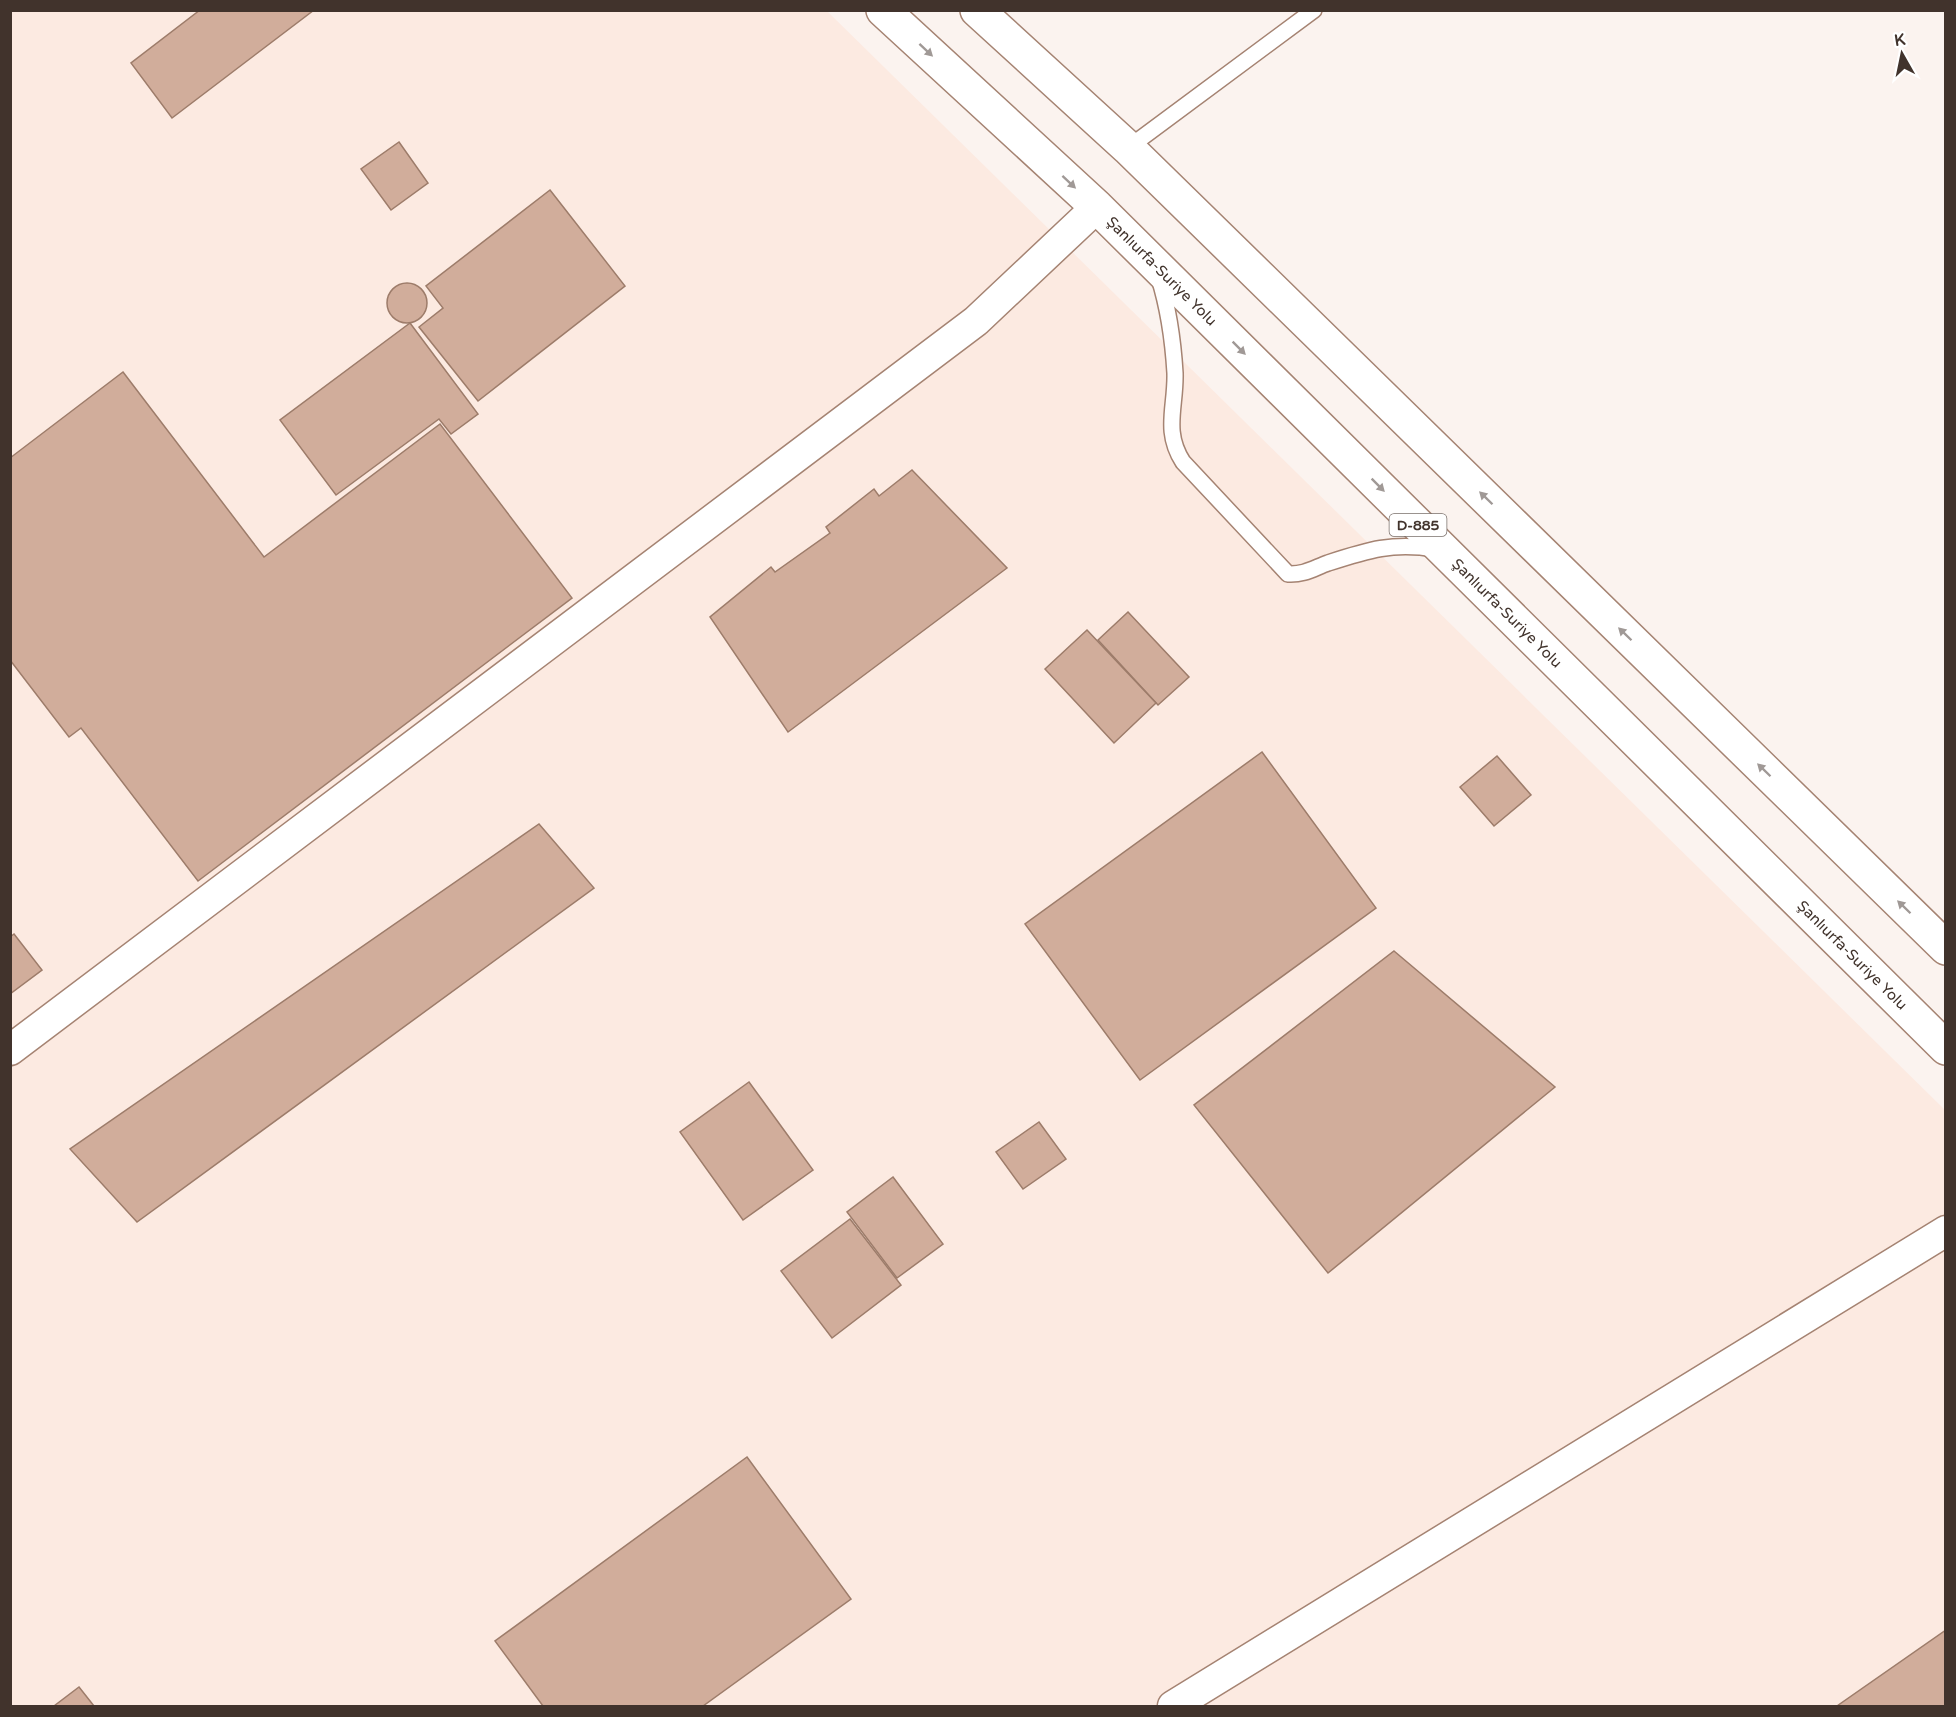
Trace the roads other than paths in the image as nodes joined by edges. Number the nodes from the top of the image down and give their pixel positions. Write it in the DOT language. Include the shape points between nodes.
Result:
graph roads {
  1 [pos="883,10"];
  2 [pos="977,10"];
  3 [pos="1314,10"];
  4 [pos="1128,148"];
  5 [pos="1097,207"];
  6 [pos="1153,262"];
  7 [pos="1444,550"];
  8 [pos="1946,948"];
  9 [pos="1946,1048"];
  10 [pos="10,1050"];
  11 [pos="1946,1231"];
  12 [pos="1173,1707"];
  1 -- 5 [label="highway, Şanlıurfa-Suriye Yolu / D-885, one-way"];
  2 -- 4 [label="highway"];
  3 -- 4 [label="lane"];
  8 -- 4 [label="highway, one-way"];
  5 -- 6 [label="highway, Şanlıurfa-Suriye Yolu / D-885"];
  5 -- 10 [label="street" via="976,321"];
  6 -- 7 [label="highway, Şanlıurfa-Suriye Yolu / D-885, one-way"];
  6 -- 7 [label="lane" via="1172,325 1175,394 1170,423 1175,450 1288,574 1299,575 1391,545"];
  7 -- 9 [label="highway, Şanlıurfa-Suriye Yolu / D-885"];
  11 -- 12 [label="street"];
}
